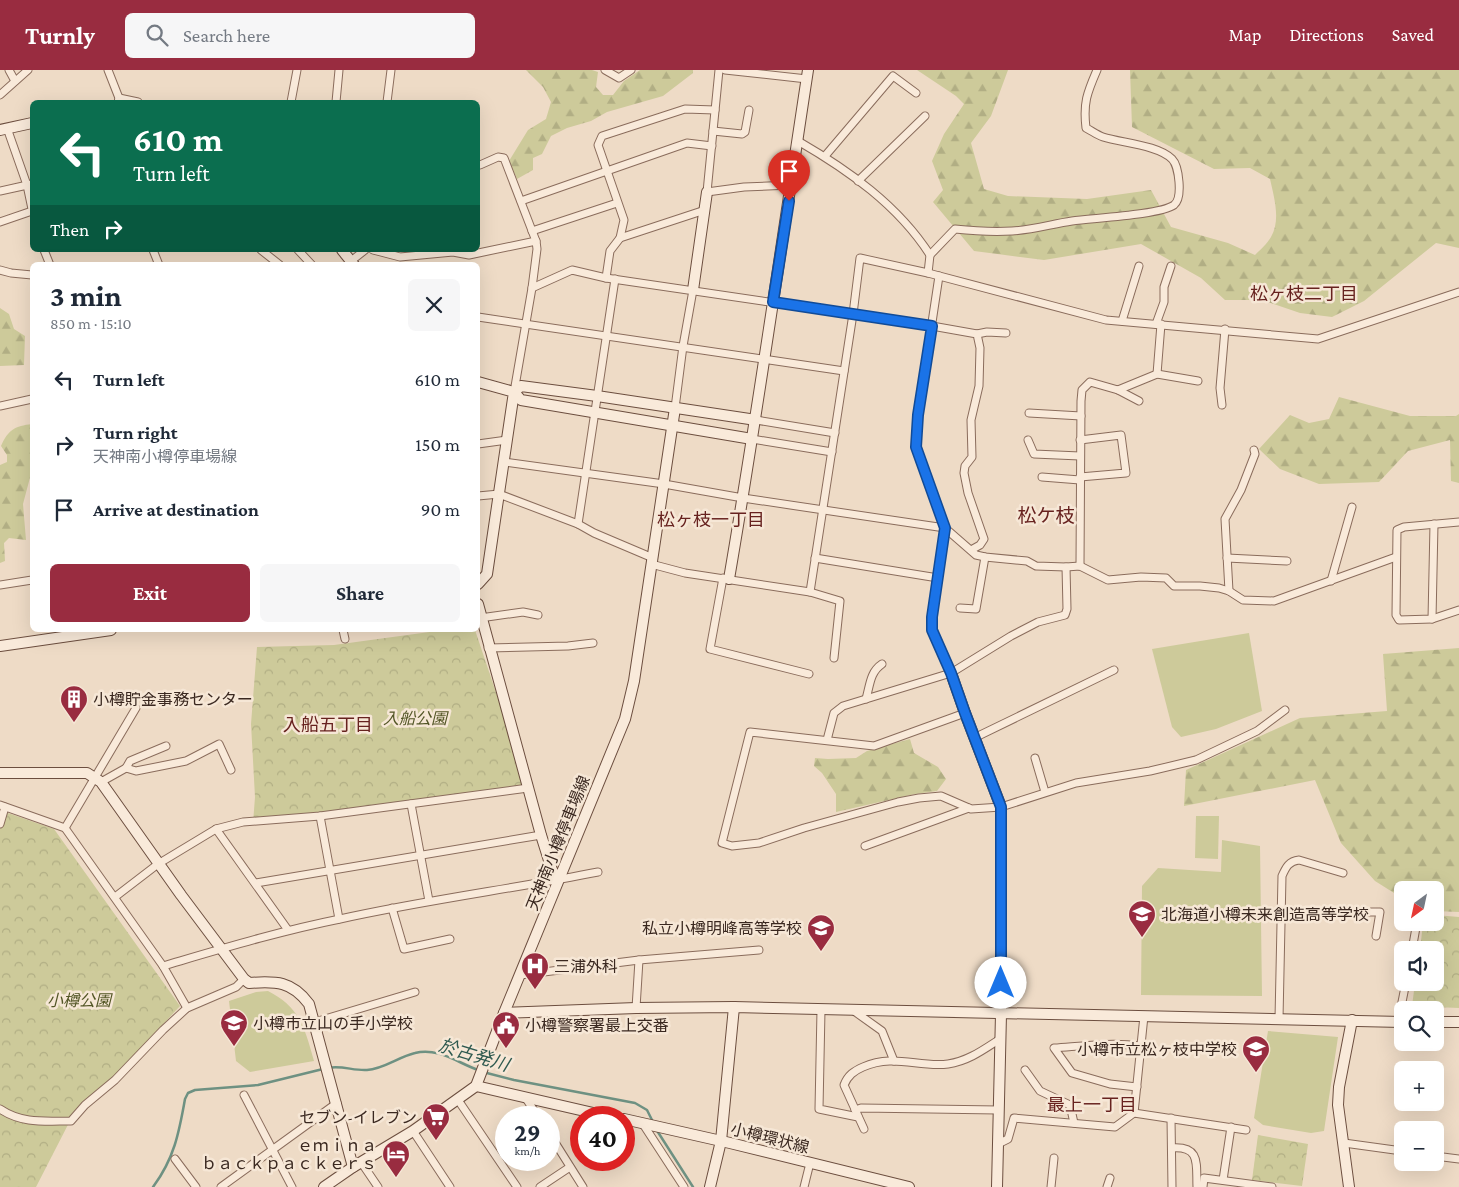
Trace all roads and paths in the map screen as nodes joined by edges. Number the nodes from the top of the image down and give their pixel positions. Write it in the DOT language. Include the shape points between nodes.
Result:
graph roads {
  1 [pos="9,70"];
  2 [pos="28,70"];
  3 [pos="108,70"];
  4 [pos="296,70"];
  5 [pos="339,70"];
  6 [pos="391,70"];
  7 [pos="605,70"];
  8 [pos="631,70"];
  9 [pos="719,70"];
  10 [pos="725,70"];
  11 [pos="1097,70"];
  12 [pos="808,74"];
  13 [pos="15,82"];
  14 [pos="916,93"];
  15 [pos="0,95"];
  16 [pos="119,100"];
  17 [pos="292,100"];
  18 [pos="336,100"];
  19 [pos="387,100"];
  20 [pos="715,110"];
  21 [pos="749,110"];
  22 [pos="925,116"];
  23 [pos="30,123"];
  24 [pos="3,129"];
  25 [pos="713,131"];
  26 [pos="798,141"];
  27 [pos="712,146"];
  28 [pos="825,156"];
  29 [pos="480,165"];
  30 [pos="608,171"];
  31 [pos="858,181"];
  32 [pos="30,184"];
  33 [pos="791,185"];
  34 [pos="0,191"];
  35 [pos="707,192"];
  36 [pos="522,201"];
  37 [pos="617,203"];
  38 [pos="704,210"];
  39 [pos="30,211"];
  40 [pos="0,222"];
  41 [pos="532,231"];
  42 [pos="620,238"];
  43 [pos="536,240"];
  44 [pos="264,252"];
  45 [pos="300,252"];
  46 [pos="344,252"];
  47 [pos="363,252"];
  48 [pos="381,252"];
  49 [pos="427,252"];
  50 [pos="930,255"];
  51 [pos="276,262"];
  52 [pos="309,262"];
  53 [pos="352,262"];
  54 [pos="354,262"];
  55 [pos="1139,266"];
  56 [pos="1171,266"];
  57 [pos="0,270"];
  58 [pos="928,273"];
  59 [pos="30,274"];
  60 [pos="939,276"];
  61 [pos="606,278"];
  62 [pos="615,279"];
  63 [pos="532,288"];
  64 [pos="693,290"];
  65 [pos="1459,292"];
  66 [pos="773,302"];
  67 [pos="853,314"];
  68 [pos="480,317"];
  69 [pos="1122,321"];
  70 [pos="526,324"];
  71 [pos="1158,324"];
  72 [pos="932,326"];
  73 [pos="1225,329"];
  74 [pos="1006,333"];
  75 [pos="977,334"];
  76 [pos="606,335"];
  77 [pos="683,346"];
  78 [pos="764,359"];
  79 [pos="844,370"];
  80 [pos="1157,374"];
  81 [pos="1198,381"];
  82 [pos="480,383"];
  83 [pos="1118,390"];
  84 [pos="514,392"];
  85 [pos="597,396"];
  86 [pos="30,399"];
  87 [pos="1139,401"];
  88 [pos="1222,405"];
  89 [pos="0,406"];
  90 [pos="675,408"];
  91 [pos="594,413"];
  92 [pos="1029,413"];
  93 [pos="1080,416"];
  94 [pos="756,420"];
  95 [pos="672,425"];
  96 [pos="835,433"];
  97 [pos="752,439"];
  98 [pos="507,440"];
  99 [pos="1028,440"];
  100 [pos="1080,440"];
  101 [pos="480,444"];
  102 [pos="1254,450"];
  103 [pos="832,452"];
  104 [pos="1080,456"];
  105 [pos="504,462"];
  106 [pos="586,473"];
  107 [pos="1042,476"];
  108 [pos="1080,479"];
  109 [pos="664,484"];
  110 [pos="499,494"];
  111 [pos="480,496"];
  112 [pos="743,498"];
  113 [pos="1352,507"];
  114 [pos="823,510"];
  115 [pos="1459,522"];
  116 [pos="578,524"];
  117 [pos="1434,524"];
  118 [pos="945,528"];
  119 [pos="971,550"];
  120 [pos="1396,557"];
  121 [pos="815,558"];
  122 [pos="985,558"];
  123 [pos="1227,558"];
  124 [pos="1286,560"];
  125 [pos="652,561"];
  126 [pos="1080,566"];
  127 [pos="1066,567"];
  128 [pos="938,578"];
  129 [pos="726,579"];
  130 [pos="30,580"];
  131 [pos="1332,581"];
  132 [pos="480,582"];
  133 [pos="0,585"];
  134 [pos="1229,591"];
  135 [pos="810,592"];
  136 [pos="960,608"];
  137 [pos="1459,610"];
  138 [pos="538,615"];
  139 [pos="480,618"];
  140 [pos="1432,619"];
  141 [pos="78,632"];
  142 [pos="343,632"];
  143 [pos="345,639"];
  144 [pos="593,643"];
  145 [pos="0,646"];
  146 [pos="488,648"];
  147 [pos="834,658"];
  148 [pos="882,664"];
  149 [pos="1114,670"];
  150 [pos="951,673"];
  151 [pos="809,674"];
  152 [pos="866,699"];
  153 [pos="136,708"];
  154 [pos="1285,710"];
  155 [pos="965,713"];
  156 [pos="974,738"];
  157 [pos="827,740"];
  158 [pos="166,746"];
  159 [pos="1035,758"];
  160 [pos="126,768"];
  161 [pos="231,770"];
  162 [pos="0,773"];
  163 [pos="98,780"];
  164 [pos="528,788"];
  165 [pos="1045,792"];
  166 [pos="411,804"];
  167 [pos="3,806"];
  168 [pos="1001,807"];
  169 [pos="968,808"];
  170 [pos="320,816"];
  171 [pos="0,824"];
  172 [pos="65,828"];
  173 [pos="216,829"];
  174 [pos="541,835"];
  175 [pos="865,846"];
  176 [pos="421,856"];
  177 [pos="158,864"];
  178 [pos="331,871"];
  179 [pos="598,872"];
  180 [pos="1342,873"];
  181 [pos="558,880"];
  182 [pos="256,883"];
  183 [pos="115,897"];
  184 [pos="429,901"];
  185 [pos="392,908"];
  186 [pos="1280,912"];
  187 [pos="340,919"];
  188 [pos="288,930"];
  189 [pos="1376,936"];
  190 [pos="450,939"];
  191 [pos="221,949"];
  192 [pos="759,950"];
  193 [pos="639,960"];
  194 [pos="163,966"];
  195 [pos="520,975"];
  196 [pos="244,979"];
  197 [pos="415,992"];
  198 [pos="188,1008"];
  199 [pos="636,1008"];
  200 [pos="734,1008"];
  201 [pos="821,1010"];
  202 [pos="854,1011"];
  203 [pos="504,1013"];
  204 [pos="1001,1014"];
  205 [pos="1144,1016"];
  206 [pos="1279,1019"];
  207 [pos="1352,1020"];
  208 [pos="315,1022"];
  209 [pos="1394,1022"];
  210 [pos="1444,1022"];
  211 [pos="1459,1022"];
  212 [pos="1000,1040"];
  213 [pos="1140,1046"];
  214 [pos="894,1060"];
  215 [pos="1025,1070"];
  216 [pos="478,1082"];
  217 [pos="1136,1087"];
  218 [pos="244,1095"];
  219 [pos="525,1097"];
  220 [pos="458,1100"];
  221 [pos="337,1104"];
  222 [pos="531,1106"];
  223 [pos="570,1108"];
  224 [pos="0,1109"];
  225 [pos="998,1110"];
  226 [pos="1134,1113"];
  227 [pos="857,1114"];
  228 [pos="1171,1118"];
  229 [pos="635,1122"];
  230 [pos="1074,1123"];
  231 [pos="646,1125"];
  232 [pos="1230,1127"];
  233 [pos="864,1130"];
  234 [pos="1246,1130"];
  235 [pos="412,1131"];
  236 [pos="721,1141"];
  237 [pos="1344,1143"];
  238 [pos="998,1144"];
  239 [pos="1172,1148"];
  240 [pos="273,1150"];
  241 [pos="1394,1150"];
  242 [pos="560,1151"];
  243 [pos="1444,1157"];
  244 [pos="1054,1158"];
  245 [pos="175,1159"];
  246 [pos="1459,1159"];
  247 [pos="810,1163"];
  248 [pos="357,1165"];
  249 [pos="570,1167"];
  250 [pos="573,1171"];
  251 [pos="1110,1178"];
  252 [pos="1223,1180"];
  253 [pos="881,1183"];
  254 [pos="196,1187"];
  255 [pos="221,1187"];
  256 [pos="292,1187"];
  257 [pos="324,1187"];
  258 [pos="378,1187"];
  259 [pos="450,1187"];
  260 [pos="517,1187"];
  261 [pos="540,1187"];
  262 [pos="583,1187"];
  263 [pos="684,1187"];
  264 [pos="710,1187"];
  265 [pos="804,1187"];
  266 [pos="909,1187"];
  267 [pos="997,1187"];
  268 [pos="1051,1187"];
  269 [pos="1107,1187"];
  270 [pos="1172,1187"];
  271 [pos="1197,1187"];
  272 [pos="1204,1187"];
  273 [pos="1272,1187"];
  274 [pos="1349,1187"];
  1 -- 13 [label="street"];
  2 -- 13 [label="street"];
  3 -- 16 [label="street"];
  4 -- 17 [label="street"];
  5 -- 18 [label="street"];
  6 -- 19 [label="street"];
  7 -- 8 [label="street" via="619,78"];
  9 -- 20 [label="street"];
  10 -- 12 [label="street"];
  11 -- 50 [label="street" via="1086,95 1086,128 1102,136 1151,148 1171,158 1178,171 1176,203 1148,212 1072,221 1023,231 955,229"];
  12 -- 26 [label="street"];
  13 -- 15 [label="street"];
  14 -- 28 [label="street" via="893,76"];
  20 -- 25 [label="street"];
  20 -- 30 [label="street" via="685,109 602,136 598,145"];
  21 -- 25 [label="street" via="742,134"];
  22 -- 31 [label="street"];
  23 -- 24 [label="street"];
  24 -- 32 [label="street"];
  25 -- 27 [label="street"];
  26 -- 28 [label="street"];
  26 -- 33 [label="street"];
  27 -- 30 [label="street" via="687,142"];
  27 -- 35 [label="street"];
  28 -- 31 [label="street"];
  29 -- 36 [label="street" via="498,157 504,158"];
  30 -- 36 [label="street"];
  30 -- 37 [label="street"];
  31 -- 50 [label="street" via="906,223"];
  32 -- 34 [label="street"];
  33 -- 35 [label="street"];
  33 -- 66 [label="street"];
  35 -- 38 [label="street"];
  36 -- 41 [label="street"];
  37 -- 41 [label="street"];
  37 -- 42 [label="street" via="624,220"];
  38 -- 42 [label="street"];
  38 -- 64 [label="street"];
  39 -- 40 [label="street"];
  41 -- 43 [label="street"];
  42 -- 61 [label="street" via="610,251"];
  43 -- 49 [label="street" via="469,255"];
  43 -- 63 [label="street"];
  44 -- 51 [label="street"];
  45 -- 52 [label="street"];
  46 -- 53 [label="street"];
  47 -- 54 [label="street"];
  48 -- 49 [label="street" via="400,257"];
  50 -- 58 [label="street"];
  55 -- 69 [label="street"];
  56 -- 71 [label="street"];
  57 -- 59 [label="street"];
  58 -- 60 [label="street"];
  58 -- 67 [label="street" via="860,258"];
  60 -- 69 [label="street" via="1106,320"];
  60 -- 72 [label="street"];
  61 -- 62 [label="street"];
  61 -- 63 [label="street" via="572,270"];
  62 -- 64 [label="street"];
  62 -- 76 [label="street"];
  63 -- 70 [label="street"];
  64 -- 66 [label="street"];
  64 -- 77 [label="street"];
  65 -- 73 [label="street" via="1318,339"];
  66 -- 67 [label="street"];
  66 -- 78 [label="street"];
  67 -- 72 [label="street"];
  67 -- 79 [label="street"];
  68 -- 70 [label="street"];
  69 -- 71 [label="street"];
  70 -- 76 [label="street"];
  70 -- 84 [label="street"];
  71 -- 73 [label="street"];
  71 -- 80 [label="street"];
  72 -- 75 [label="street"];
  72 -- 118 [label="street" via="916,447"];
  73 -- 88 [label="street" via="1220,388"];
  74 -- 75 [label="street"];
  75 -- 119 [label="street" via="979,386 971,420 972,458 964,473 984,539"];
  76 -- 77 [label="street"];
  76 -- 85 [label="street"];
  77 -- 78 [label="street"];
  77 -- 90 [label="street"];
  78 -- 79 [label="street"];
  78 -- 94 [label="street"];
  79 -- 96 [label="street"];
  80 -- 81 [label="street"];
  80 -- 83 [label="street"];
  82 -- 84 [label="street"];
  83 -- 87 [label="street"];
  83 -- 93 [label="street" via="1090,382 1082,390"];
  84 -- 85 [label="street" via="521,386"];
  84 -- 91 [label="street" via="521,400"];
  84 -- 98 [label="street"];
  85 -- 90 [label="street"];
  85 -- 91 [label="street"];
  86 -- 89 [label="street"];
  90 -- 94 [label="street"];
  90 -- 95 [label="street, 天神南小樽停車場線"];
  91 -- 95 [label="street"];
  91 -- 106 [label="street"];
  92 -- 93 [label="street"];
  93 -- 100 [label="street"];
  94 -- 96 [label="street"];
  94 -- 97 [label="street"];
  95 -- 97 [label="street"];
  95 -- 109 [label="street, 天神南小樽停車場線"];
  96 -- 103 [label="street"];
  97 -- 103 [label="street"];
  97 -- 112 [label="street"];
  98 -- 101 [label="street"];
  98 -- 105 [label="street"];
  99 -- 104 [label="street" via="1034,454"];
  100 -- 104 [label="street"];
  100 -- 108 [label="street" via="1121,435 1126,473"];
  102 -- 123 [label="street" via="1242,490 1225,519"];
  103 -- 114 [label="street"];
  104 -- 108 [label="street"];
  105 -- 106 [label="street"];
  105 -- 110 [label="street"];
  106 -- 109 [label="street"];
  106 -- 116 [label="street"];
  107 -- 108 [label="street"];
  108 -- 126 [label="street"];
  109 -- 112 [label="street"];
  109 -- 125 [label="street, 天神南小樽停車場線"];
  110 -- 111 [label="street"];
  110 -- 116 [label="street"];
  110 -- 132 [label="street" via="487,574"];
  112 -- 114 [label="street"];
  112 -- 129 [label="street"];
  113 -- 131 [label="street"];
  114 -- 118 [label="street"];
  114 -- 121 [label="street"];
  115 -- 117 [label="street"];
  116 -- 125 [label="street"];
  117 -- 120 [label="street" via="1397,530"];
  117 -- 140 [label="street"];
  118 -- 119 [label="street"];
  118 -- 128 [label="street"];
  119 -- 122 [label="street"];
  120 -- 131 [label="street"];
  120 -- 140 [label="street" via="1396,615 1399,620"];
  121 -- 128 [label="street"];
  121 -- 135 [label="street"];
  122 -- 127 [label="street"];
  122 -- 136 [label="street" via="976,609"];
  123 -- 124 [label="street"];
  123 -- 134 [label="street"];
  125 -- 129 [label="street" via="685,572"];
  125 -- 181 [label="street, 天神南小樽停車場線" via="634,681 624,719"];
  126 -- 127 [label="street"];
  126 -- 134 [label="street" via="1108,580 1166,578 1174,586"];
  127 -- 150 [label="street" via="1065,615 1038,622"];
  128 -- 150 [label="street" via="932,630"];
  129 -- 135 [label="street"];
  129 -- 151 [label="street" via="710,649"];
  130 -- 133 [label="street"];
  131 -- 134 [label="street" via="1274,601 1243,600"];
  135 -- 147 [label="street" via="840,601"];
  137 -- 140 [label="street"];
  138 -- 139 [label="street" via="523,612"];
  139 -- 146 [label="street"];
  141 -- 145 [label="street"];
  142 -- 143 [label="street"];
  144 -- 146 [label="street"];
  146 -- 164 [label="street"];
  148 -- 152 [label="street" via="873,672"];
  149 -- 156 [label="street"];
  150 -- 152 [label="street"];
  150 -- 155 [label="street"];
  152 -- 157 [label="street" via="843,706 834,713"];
  153 -- 163 [label="street"];
  154 -- 165 [label="street" via="1257,731 1196,760"];
  155 -- 156 [label="street"];
  155 -- 157 [label="street" via="874,746"];
  156 -- 168 [label="street"];
  157 -- 169 [label="street" via="750,732 722,843 732,846 759,843 920,798 941,796"];
  158 -- 160 [label="street" via="130,761"];
  159 -- 165 [label="street"];
  160 -- 161 [label="street" via="136,771 186,761 219,744"];
  160 -- 163 [label="street"];
  162 -- 163 [label="street" via="87,773"];
  163 -- 172 [label="street"];
  163 -- 177 [label="street"];
  164 -- 166 [label="street"];
  164 -- 174 [label="street"];
  165 -- 168 [label="street"];
  166 -- 170 [label="street"];
  166 -- 176 [label="street"];
  167 -- 171 [label="street"];
  167 -- 172 [label="street"];
  168 -- 169 [label="street"];
  168 -- 204 [label="street"];
  169 -- 175 [label="street"];
  170 -- 173 [label="street" via="243,822"];
  170 -- 178 [label="street"];
  172 -- 183 [label="street"];
  173 -- 177 [label="street"];
  173 -- 182 [label="street"];
  174 -- 176 [label="street"];
  174 -- 181 [label="street"];
  176 -- 178 [label="street"];
  176 -- 184 [label="street"];
  177 -- 183 [label="street"];
  177 -- 191 [label="street"];
  178 -- 182 [label="street"];
  178 -- 187 [label="street"];
  179 -- 181 [label="street"];
  180 -- 186 [label="street" via="1299,860 1292,861 1282,876"];
  181 -- 184 [label="street"];
  181 -- 195 [label="street, 天神南小樽停車場線"];
  182 -- 188 [label="street"];
  183 -- 194 [label="street"];
  184 -- 185 [label="street"];
  185 -- 187 [label="street"];
  185 -- 190 [label="street" via="404,949"];
  186 -- 189 [label="street" via="1380,912"];
  186 -- 206 [label="street"];
  187 -- 188 [label="street"];
  188 -- 191 [label="street"];
  191 -- 194 [label="street"];
  191 -- 196 [label="street"];
  192 -- 193 [label="street"];
  193 -- 195 [label="street"];
  193 -- 199 [label="street"];
  194 -- 198 [label="street"];
  195 -- 203 [label="street, 天神南小樽停車場線"];
  196 -- 198 [label="street" via="236,987"];
  196 -- 208 [label="street" via="249,983 272,981 295,988 309,1004"];
  197 -- 208 [label="street"];
  198 -- 224 [label="street" via="71,1121 27,1121"];
  199 -- 200 [label="street"];
  199 -- 203 [label="street"];
  200 -- 201 [label="street"];
  200 -- 236 [label="street"];
  201 -- 202 [label="street"];
  201 -- 227 [label="street" via="819,1109"];
  202 -- 204 [label="street"];
  202 -- 214 [label="street" via="882,1031"];
  203 -- 216 [label="street, 天神南小樽停車場線"];
  204 -- 205 [label="street"];
  204 -- 212 [label="street"];
  205 -- 206 [label="street"];
  205 -- 213 [label="street"];
  206 -- 207 [label="street"];
  207 -- 209 [label="street"];
  207 -- 237 [label="street" via="1338,1105"];
  208 -- 221 [label="street"];
  210 -- 211 [label="street"];
  212 -- 214 [label="street" via="970,1059 946,1064"];
  212 -- 225 [label="street"];
  213 -- 217 [label="street"];
  213 -- 217 [label="street" via="1118,1043 1054,1048 1072,1073 1110,1084"];
  214 -- 227 [label="street" via="873,1063 847,1078 844,1085"];
  215 -- 230 [label="street" via="1040,1091 1070,1105"];
  216 -- 219 [label="street"];
  216 -- 220 [label="street"];
  217 -- 226 [label="street"];
  218 -- 240 [label="street"];
  219 -- 222 [label="street"];
  219 -- 223 [label="street"];
  220 -- 235 [label="street"];
  220 -- 260 [label="street"];
  221 -- 240 [label="street"];
  221 -- 248 [label="street"];
  225 -- 227 [label="street" via="861,1108"];
  225 -- 238 [label="street"];
  226 -- 228 [label="street"];
  226 -- 230 [label="street" via="1114,1127"];
  227 -- 233 [label="street"];
  228 -- 232 [label="street"];
  228 -- 239 [label="street"];
  229 -- 231 [label="street, 小樽環状線"];
  230 -- 238 [label="street" via="1014,1118 1008,1139"];
  231 -- 236 [label="street, 小樽環状線"];
  231 -- 263 [label="street"];
  232 -- 234 [label="street"];
  232 -- 252 [label="street"];
  235 -- 248 [label="street"];
  235 -- 259 [label="street"];
  236 -- 247 [label="street, 小樽環状線"];
  236 -- 264 [label="street"];
  237 -- 241 [label="street"];
  237 -- 274 [label="street"];
  238 -- 267 [label="street"];
  239 -- 270 [label="street"];
  239 -- 271 [label="street" via="1191,1150 1196,1158"];
  240 -- 255 [label="street"];
  240 -- 256 [label="street"];
  242 -- 249 [label="street"];
  243 -- 246 [label="street"];
  244 -- 268 [label="street"];
  245 -- 254 [label="street"];
  247 -- 253 [label="street, 小樽環状線"];
  247 -- 265 [label="street"];
  248 -- 257 [label="street"];
  248 -- 258 [label="street"];
  249 -- 261 [label="street"];
  250 -- 262 [label="street"];
  251 -- 269 [label="street"];
  252 -- 272 [label="street" via="1204,1178"];
  252 -- 273 [label="street"];
  253 -- 266 [label="street, 小樽環状線"];
}
